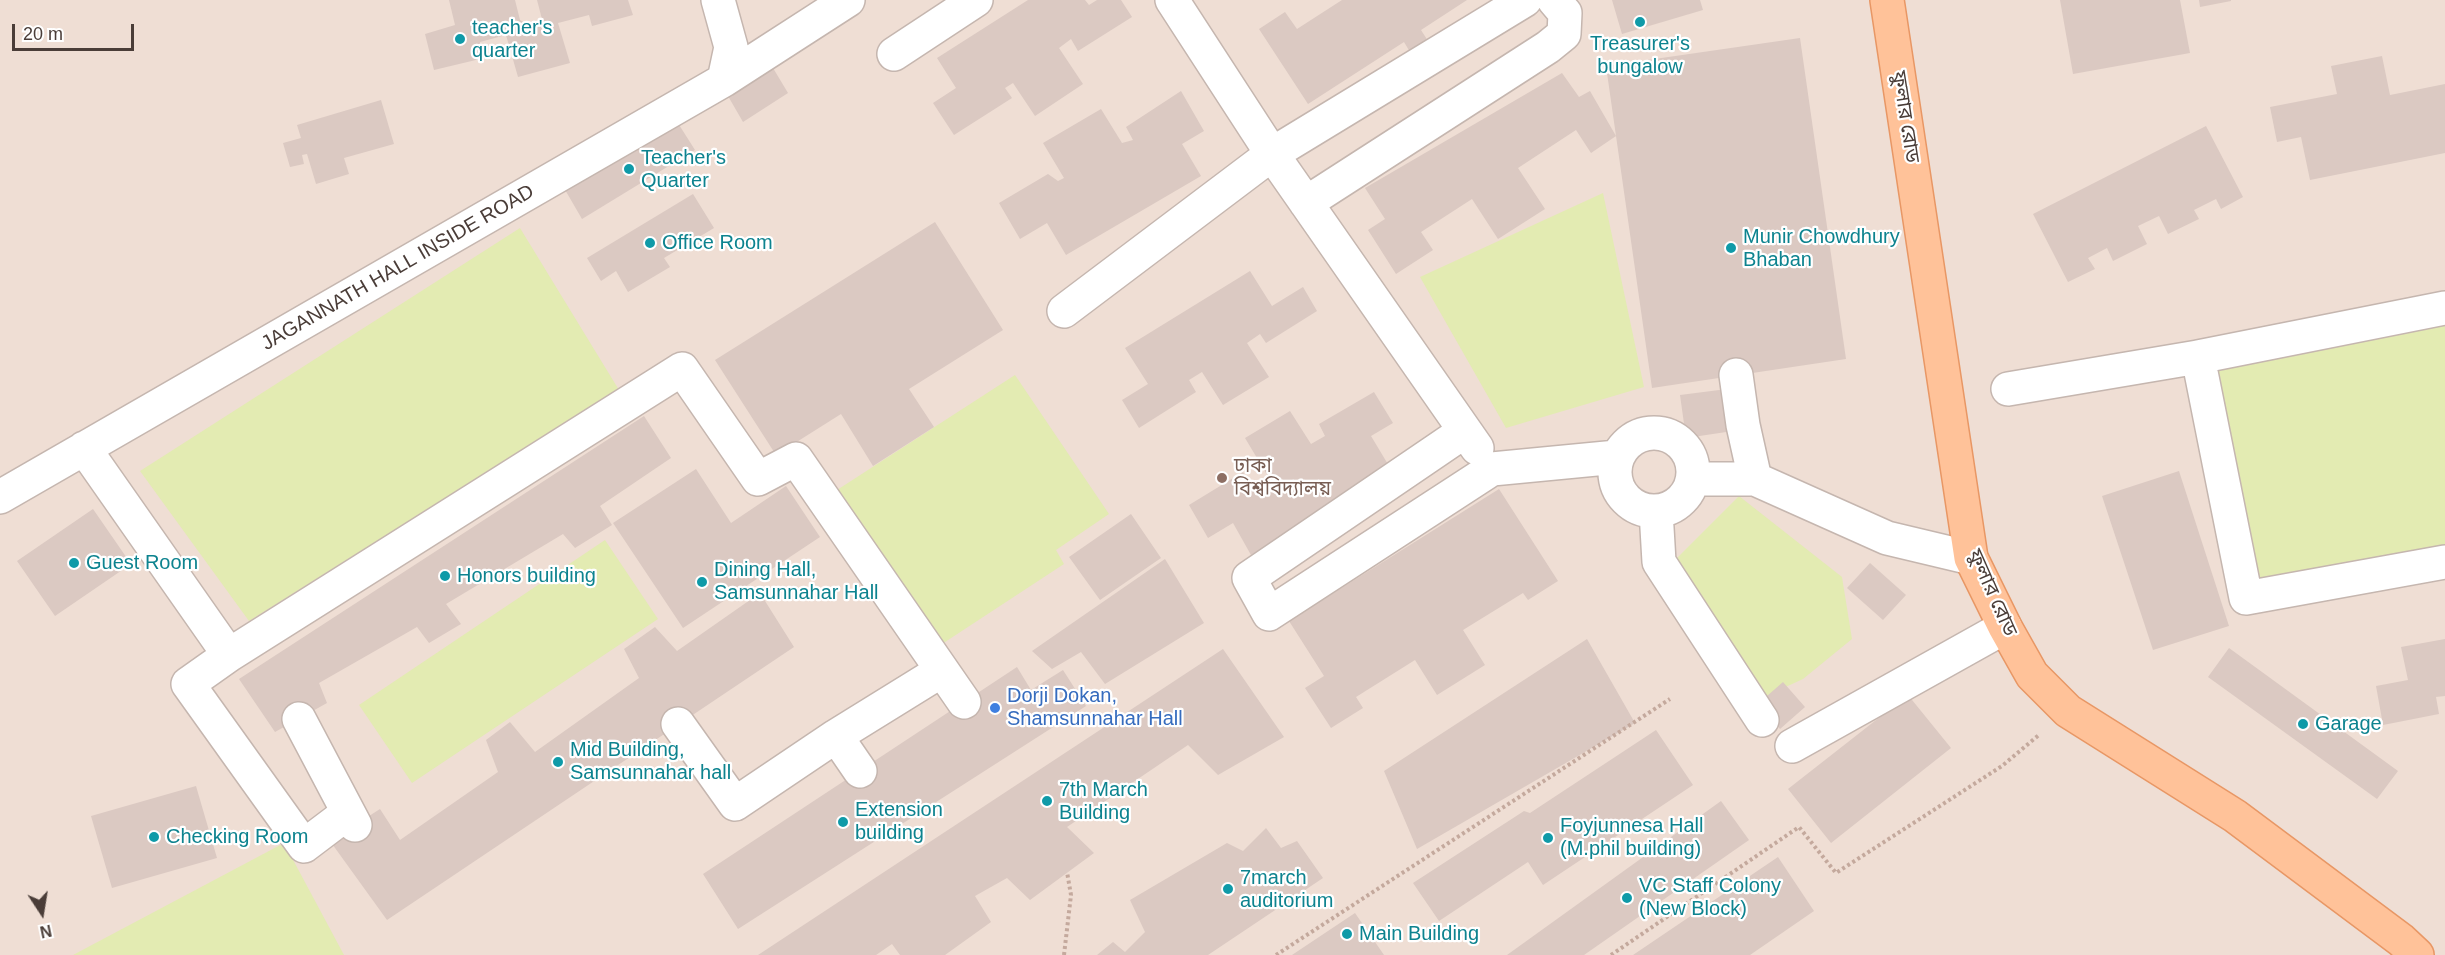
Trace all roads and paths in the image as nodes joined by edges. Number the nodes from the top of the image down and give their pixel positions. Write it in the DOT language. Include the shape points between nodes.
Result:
graph roads {
  1 [pos="718,0"];
  2 [pos="848,0"];
  3 [pos="976,0"];
  4 [pos="1172,0"];
  5 [pos="1525,0"];
  6 [pos="1554,0"];
  7 [pos="1887,0"];
  8 [pos="894,54"];
  9 [pos="724,80"];
  10 [pos="1272,154"];
  11 [pos="1306,203"];
  12 [pos="2445,308"];
  13 [pos="1064,311"];
  14 [pos="2198,357"];
  15 [pos="1736,375"];
  16 [pos="2008,389"];
  17 [pos="1466,431"];
  18 [pos="84,448"];
  19 [pos="1617,457"];
  20 [pos="1492,469"];
  21 [pos="1693,479"];
  22 [pos="1755,479"];
  23 [pos="0,497"];
  24 [pos="1656,511"];
  25 [pos="1971,558"];
  26 [pos="2445,562"];
  27 [pos="2005,627"];
  28 [pos="250,652"];
  29 [pos="941,671"];
  30 [pos="1670,699"];
  31 [pos="964,702"];
  32 [pos="2068,711"];
  33 [pos="300,719"];
  34 [pos="1762,720"];
  35 [pos="678,724"];
  36 [pos="836,736"];
  37 [pos="1792,746"];
  38 [pos="861,771"];
  39 [pos="1067,873"];
  40 [pos="1064,955"];
  41 [pos="1276,955"];
  42 [pos="1611,955"];
  43 [pos="2417,955"];
  1 -- 9 [label="street" via="731,47"];
  2 -- 9 [label="street, JAGANNATH HALL INSIDE ROAD"];
  3 -- 8 [label="street"];
  4 -- 10 [label="street"];
  5 -- 10 [label="street"];
  6 -- 11 [label="street" via="1565,13 1564,34"];
  7 -- 25 [label="main road, ফুলার রোড"];
  9 -- 18 [label="street, JAGANNATH HALL INSIDE ROAD"];
  10 -- 11 [label="street"];
  10 -- 13 [label="street"];
  11 -- 17 [label="street"];
  12 -- 14 [label="street"];
  14 -- 16 [label="street"];
  14 -- 26 [label="street" via="2246,598"];
  15 -- 22 [label="street"];
  17 -- 20 [label="street"];
  17 -- 20 [label="street" via="1249,578 1269,614"];
  18 -- 23 [label="street, JAGANNATH HALL INSIDE ROAD"];
  18 -- 28 [label="street"];
  19 -- 20 [label="street"];
  19 -- 21 [label="street" via="1634,438 1659,432 1682,443 1694,466"];
  19 -- 24 [label="street" via="1614,470 1621,495 1631,505"];
  21 -- 22 [label="street"];
  21 -- 24 [label="street" via="1680,501"];
  22 -- 25 [label="street" via="1887,538"];
  24 -- 34 [label="street" via="1659,562"];
  25 -- 27 [label="main road, ফুলার রোড"];
  27 -- 32 [label="main road, ফুলার রোড" via="2032,675"];
  27 -- 37 [label="street"];
  28 -- 29 [label="street" via="682,369 758,479 796,459"];
  28 -- 33 [label="street" via="188,684 304,846 345,815 354,825"];
  29 -- 31 [label="street"];
  29 -- 36 [label="street"];
  30 -- 41 [label="path"];
  32 -- 42 [label="path" via="2002,766 1836,873 1799,827"];
  32 -- 43 [label="main road, ফুলার রোড" via="2235,816"];
  35 -- 36 [label="street" via="735,804"];
  36 -- 38 [label="street"];
  39 -- 40 [label="path" via="1071,895"];
}
